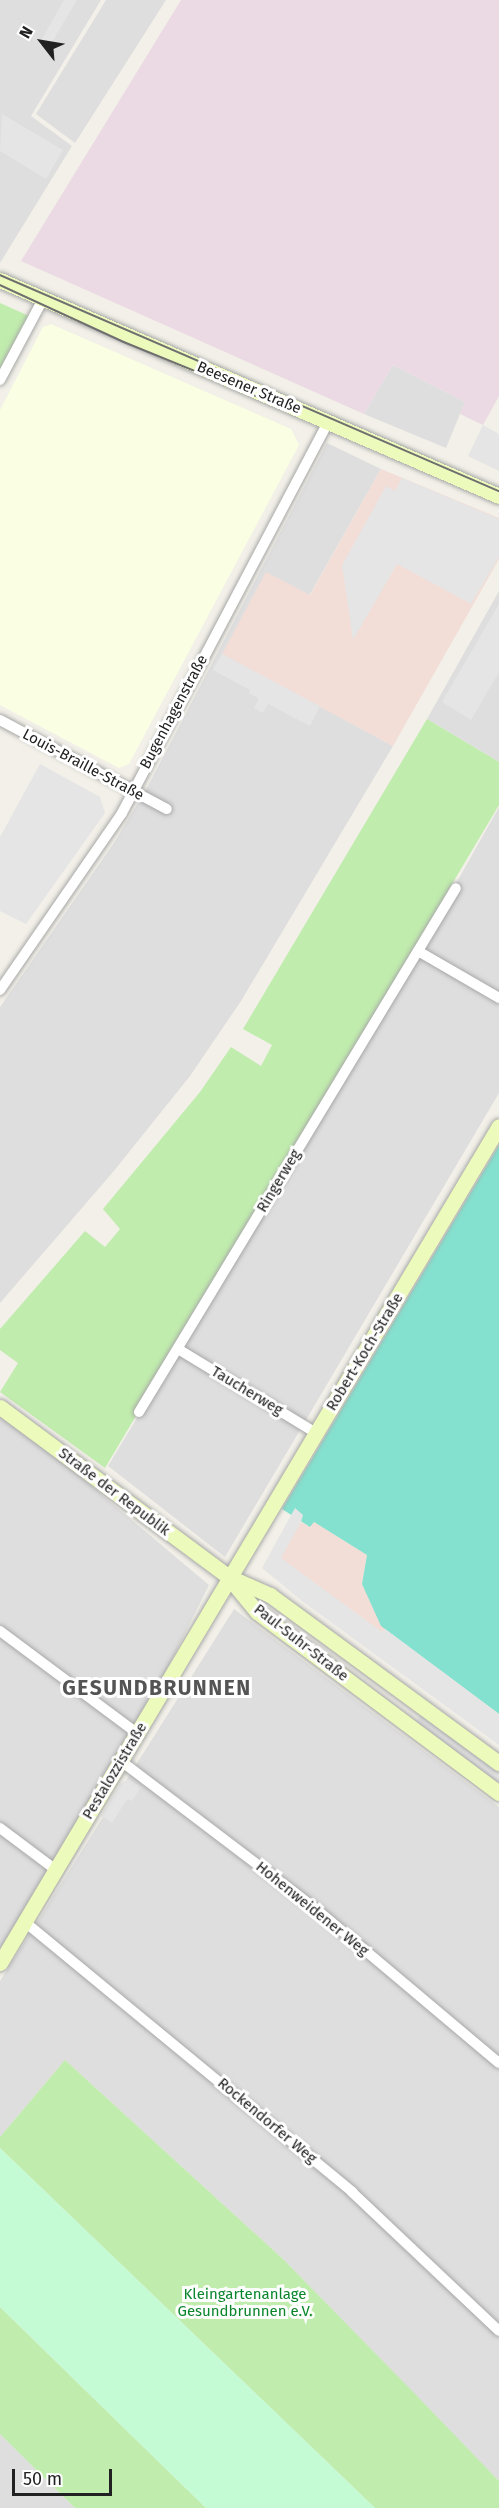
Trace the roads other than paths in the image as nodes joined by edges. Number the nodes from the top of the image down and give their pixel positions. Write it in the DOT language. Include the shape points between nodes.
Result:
graph roads {
  1 [pos="0,280"];
  2 [pos="43,299"];
  3 [pos="0,380"];
  4 [pos="328,422"];
  5 [pos="499,496"];
  6 [pos="0,720"];
  7 [pos="133,791"];
  8 [pos="167,809"];
  9 [pos="456,888"];
  10 [pos="418,951"];
  11 [pos="0,990"];
  12 [pos="499,998"];
  13 [pos="499,1126"];
  14 [pos="178,1349"];
  15 [pos="0,1407"];
  16 [pos="139,1412"];
  17 [pos="316,1433"];
  18 [pos="229,1577"];
  19 [pos="0,1631"];
  20 [pos="137,1733"];
  21 [pos="121,1761"];
  22 [pos="499,1763"];
  23 [pos="499,1793"];
  24 [pos="0,1828"];
  25 [pos="56,1870"];
  26 [pos="25,1922"];
  27 [pos="0,1963"];
  28 [pos="499,2063"];
  29 [pos="499,2331"];
  1 -- 2 [label="street, Beesener Straße"];
  2 -- 3 [label="street"];
  2 -- 4 [label="street, Beesener Straße"];
  4 -- 5 [label="street, Beesener Straße"];
  4 -- 7 [label="street, Bugenhagenstraße"];
  6 -- 7 [label="street, Louis-Braille-Straße"];
  7 -- 8 [label="street, Louis-Braille-Straße"];
  7 -- 11 [label="street, Bugenhagenstraße" via="122,813"];
  9 -- 10 [label="street, Ringerweg"];
  10 -- 12 [label="street"];
  10 -- 14 [label="street, Ringerweg"];
  13 -- 17 [label="street, Robert-Koch-Straße"];
  14 -- 16 [label="street, Ringerweg"];
  14 -- 17 [label="street, Taucherweg"];
  15 -- 18 [label="street, Straße der Republik"];
  17 -- 18 [label="street, Robert-Koch-Straße"];
  18 -- 20 [label="street, Pestalozzistraße"];
  18 -- 22 [label="street, Paul-Suhr-Straße" via="270,1595"];
  18 -- 23 [label="street, Paul-Suhr-Straße" via="257,1612"];
  19 -- 20 [label="street"];
  20 -- 21 [label="street, Pestalozzistraße"];
  21 -- 25 [label="street, Pestalozzistraße"];
  21 -- 28 [label="street, Hohenweidener Weg" via="316,1909"];
  24 -- 25 [label="street"];
  25 -- 26 [label="street, Pestalozzistraße"];
  26 -- 27 [label="street, Pestalozzistraße"];
  26 -- 29 [label="street, Rockendorfer Weg" via="352,2192"];
}
